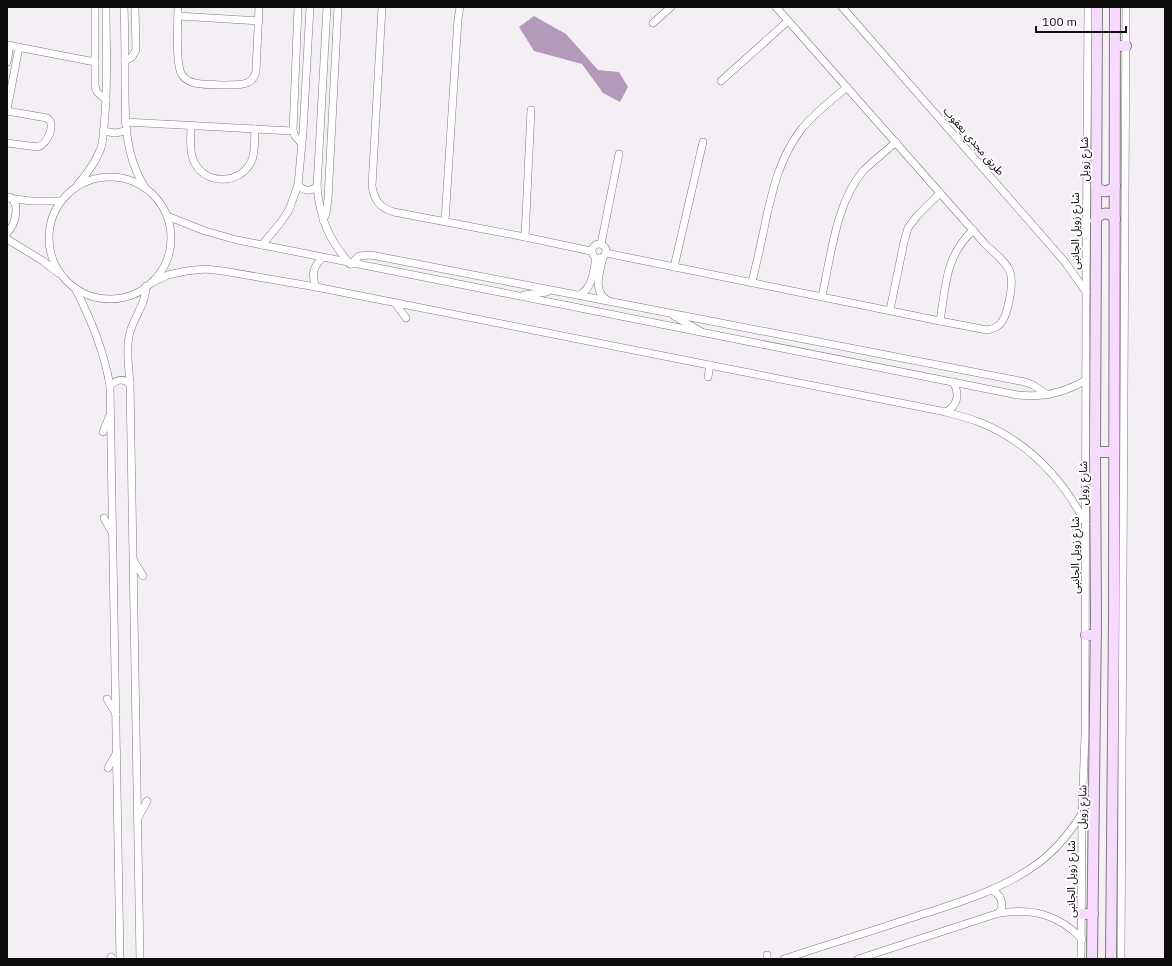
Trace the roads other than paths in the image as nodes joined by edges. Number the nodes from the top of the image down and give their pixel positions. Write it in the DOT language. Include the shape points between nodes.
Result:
graph roads {
  1 [pos="95,7"];
  2 [pos="106,7"];
  3 [pos="124,7"];
  4 [pos="135,7"];
  5 [pos="178,7"];
  6 [pos="259,7"];
  7 [pos="298,7"];
  8 [pos="310,7"];
  9 [pos="327,7"];
  10 [pos="338,7"];
  11 [pos="382,7"];
  12 [pos="460,7"];
  13 [pos="671,7"];
  14 [pos="776,7"];
  15 [pos="842,7"];
  16 [pos="1088,7"];
  17 [pos="1097,7"];
  18 [pos="1115,7"];
  19 [pos="1126,7"];
  20 [pos="95,15"];
  21 [pos="106,15"];
  22 [pos="178,16"];
  23 [pos="259,21"];
  24 [pos="788,21"];
  25 [pos="653,23"];
  26 [pos="1092,44"];
  27 [pos="9,45"];
  28 [pos="1115,46"];
  29 [pos="1126,46"];
  30 [pos="19,47"];
  31 [pos="125,61"];
  32 [pos="7,62"];
  33 [pos="95,62"];
  34 [pos="721,81"];
  35 [pos="847,87"];
  36 [pos="106,100"];
  37 [pos="7,110"];
  38 [pos="531,110"];
  39 [pos="125,122"];
  40 [pos="190,125"];
  41 [pos="255,128"];
  42 [pos="104,131"];
  43 [pos="126,131"];
  44 [pos="293,131"];
  45 [pos="703,142"];
  46 [pos="896,142"];
  47 [pos="7,143"];
  48 [pos="302,144"];
  49 [pos="619,154"];
  50 [pos="298,186"];
  51 [pos="1096,186"];
  52 [pos="1115,186"];
  53 [pos="317,187"];
  54 [pos="145,188"];
  55 [pos="72,189"];
  56 [pos="940,193"];
  57 [pos="9,197"];
  58 [pos="61,201"];
  59 [pos="167,216"];
  60 [pos="1115,219"];
  61 [pos="323,220"];
  62 [pos="444,221"];
  63 [pos="1096,221"];
  64 [pos="974,230"];
  65 [pos="7,233"];
  66 [pos="525,237"];
  67 [pos="7,239"];
  68 [pos="601,244"];
  69 [pos="262,245"];
  70 [pos="592,251"];
  71 [pos="602,256"];
  72 [pos="322,258"];
  73 [pos="350,264"];
  74 [pos="674,267"];
  75 [pos="62,276"];
  76 [pos="752,282"];
  77 [pos="149,284"];
  78 [pos="75,288"];
  79 [pos="316,288"];
  80 [pos="559,292"];
  81 [pos="1086,292"];
  82 [pos="579,295"];
  83 [pos="520,296"];
  84 [pos="822,296"];
  85 [pos="609,301"];
  86 [pos="395,303"];
  87 [pos="890,310"];
  88 [pos="666,312"];
  89 [pos="406,318"];
  90 [pos="940,322"];
  91 [pos="703,334"];
  92 [pos="1091,341"];
  93 [pos="710,365"];
  94 [pos="708,377"];
  95 [pos="1086,380"];
  96 [pos="953,382"];
  97 [pos="130,384"];
  98 [pos="110,386"];
  99 [pos="1048,395"];
  100 [pos="946,412"];
  101 [pos="111,414"];
  102 [pos="103,432"];
  103 [pos="1095,452"];
  104 [pos="1114,452"];
  105 [pos="104,518"];
  106 [pos="1086,524"];
  107 [pos="113,535"];
  108 [pos="1090,544"];
  109 [pos="133,560"];
  110 [pos="143,576"];
  111 [pos="1114,583"];
  112 [pos="1096,584"];
  113 [pos="1114,616"];
  114 [pos="1096,619"];
  115 [pos="1091,635"];
  116 [pos="107,699"];
  117 [pos="117,715"];
  118 [pos="117,752"];
  119 [pos="108,768"];
  120 [pos="147,801"];
  121 [pos="1082,814"];
  122 [pos="138,819"];
  123 [pos="991,890"];
  124 [pos="999,913"];
  125 [pos="1082,914"];
  126 [pos="1093,914"];
  127 [pos="1082,939"];
  128 [pos="120,959"];
  129 [pos="140,959"];
  130 [pos="784,959"];
  131 [pos="858,959"];
  132 [pos="1081,959"];
  133 [pos="1092,959"];
  134 [pos="1111,959"];
  135 [pos="1122,959"];
  1 -- 20 [label="street"];
  2 -- 21 [label="street"];
  3 -- 31 [label="street"];
  4 -- 31 [label="street" via="136,50 132,57"];
  5 -- 22 [label="street"];
  6 -- 23 [label="street"];
  7 -- 44 [label="street"];
  8 -- 48 [label="street"];
  9 -- 53 [label="street"];
  10 -- 61 [label="street" via="328,199"];
  11 -- 62 [label="street" via="373,195 387,210"];
  12 -- 62 [label="street"];
  13 -- 25 [label="street"];
  14 -- 24 [label="street"];
  15 -- 81 [label="street, طريق مجدي يعقوب" via="1065,262"];
  16 -- 26 [label="street, شارع زويل الجانبى"];
  17 -- 26 [label="main road, شارع زويل"];
  18 -- 28 [label="main road"];
  19 -- 29 [label="street"];
  20 -- 21 [label="street"];
  20 -- 33 [label="street"];
  21 -- 36 [label="street"];
  22 -- 23 [label="street"];
  22 -- 23 [label="street" via="180,70 186,79 196,83 249,82 256,71"];
  24 -- 34 [label="street"];
  24 -- 35 [label="street"];
  26 -- 51 [label="main road, شارع زويل"];
  26 -- 81 [label="street, شارع زويل الجانبى"];
  27 -- 30 [label="street"];
  27 -- 32 [label="street"];
  28 -- 29 [label="main road"];
  28 -- 52 [label="main road"];
  29 -- 135 [label="street"];
  30 -- 33 [label="street"];
  30 -- 37 [label="street"];
  31 -- 39 [label="street"];
  33 -- 36 [label="street" via="95,86 101,97"];
  35 -- 46 [label="street"];
  35 -- 76 [label="street" via="801,130 782,161 775,179"];
  36 -- 42 [label="street"];
  37 -- 47 [label="street" via="47,118 52,126 46,141 39,147"];
  38 -- 66 [label="street"];
  39 -- 40 [label="street"];
  39 -- 43 [label="street"];
  40 -- 41 [label="street"];
  40 -- 41 [label="street" via="191,152 196,166 205,175 219,180 236,177 251,162"];
  41 -- 44 [label="street"];
  42 -- 43 [label="street"];
  42 -- 55 [label="street" via="97,158 90,170"];
  43 -- 54 [label="street" via="134,167"];
  44 -- 48 [label="street"];
  45 -- 74 [label="street"];
  46 -- 56 [label="street"];
  46 -- 84 [label="street" via="863,172 844,202"];
  48 -- 50 [label="street"];
  49 -- 68 [label="street"];
  50 -- 53 [label="street" via="307,191"];
  50 -- 69 [label="street" via="289,210"];
  51 -- 52 [label="main road" via="1105,192"];
  51 -- 63 [label="main road, شارع زويل"];
  52 -- 60 [label="main road"];
  53 -- 61 [label="street"];
  54 -- 55 [label="street" via="134,181 109,176 90,180"];
  54 -- 59 [label="street" via="158,200"];
  55 -- 58 [label="street"];
  56 -- 64 [label="street"];
  56 -- 87 [label="street" via="916,216 908,228"];
  57 -- 58 [label="street" via="30,202"];
  57 -- 65 [label="street" via="15,207 16,216"];
  58 -- 75 [label="street" via="51,219 48,239 52,258"];
  59 -- 69 [label="street" via="212,234"];
  59 -- 77 [label="street" via="171,234 169,252 162,269"];
  60 -- 63 [label="main road" via="1111,215 1103,214 1098,216"];
  60 -- 104 [label="main road"];
  61 -- 73 [label="street" via="337,248"];
  62 -- 66 [label="street"];
  63 -- 92 [label="main road, شارع زويل"];
  64 -- 90 [label="street" via="960,245 951,262"];
  64 -- 90 [label="street" via="1010,271 1012,286 1004,318 1000,325 988,330"];
  66 -- 70 [label="street"];
  67 -- 75 [label="street"];
  68 -- 70 [label="street" via="594,246"];
  68 -- 71 [label="street" via="606,248"];
  69 -- 72 [label="street"];
  70 -- 71 [label="street" via="593,255"];
  71 -- 74 [label="street"];
  71 -- 82 [label="street" via="590,284 584,293"];
  71 -- 85 [label="street" via="598,287 600,293"];
  72 -- 73 [label="street"];
  72 -- 79 [label="street" via="313,272"];
  73 -- 80 [label="street" via="359,256 371,255"];
  73 -- 83 [label="street"];
  74 -- 76 [label="street"];
  75 -- 78 [label="street"];
  76 -- 84 [label="street"];
  77 -- 78 [label="street" via="140,291 124,297 107,299 90,296"];
  77 -- 79 [label="street" via="168,275 205,269"];
  77 -- 97 [label="street" via="129,338"];
  78 -- 98 [label="street" via="101,346"];
  79 -- 86 [label="street"];
  80 -- 82 [label="street"];
  80 -- 83 [label="street"];
  81 -- 92 [label="street, شارع زويل الجانبى"];
  82 -- 85 [label="street"];
  83 -- 91 [label="street"];
  84 -- 87 [label="street"];
  85 -- 88 [label="street"];
  86 -- 89 [label="street"];
  86 -- 93 [label="street"];
  87 -- 90 [label="street"];
  88 -- 91 [label="street"];
  88 -- 99 [label="street" via="1025,382"];
  91 -- 96 [label="street"];
  92 -- 95 [label="street, شارع زويل الجانبى"];
  92 -- 103 [label="main road, شارع زويل"];
  93 -- 94 [label="street"];
  93 -- 100 [label="street"];
  95 -- 99 [label="street" via="1068,390"];
  95 -- 106 [label="street, شارع زويل الجانبى"];
  96 -- 99 [label="street" via="1018,395"];
  96 -- 100 [label="street" via="958,393 957,399"];
  97 -- 98 [label="street" via="120,379"];
  97 -- 109 [label="street"];
  98 -- 101 [label="street"];
  100 -- 106 [label="street" via="993,428 1035,457 1066,490"];
  101 -- 102 [label="street"];
  101 -- 107 [label="street"];
  103 -- 104 [label="main road"];
  103 -- 108 [label="main road, شارع زويل"];
  104 -- 111 [label="main road"];
  105 -- 107 [label="street"];
  106 -- 108 [label="street, شارع زويل الجانبى"];
  107 -- 117 [label="street"];
  108 -- 112 [label="main road, شارع زويل"];
  108 -- 115 [label="street, شارع زويل الجانبى"];
  109 -- 110 [label="street"];
  109 -- 122 [label="street"];
  111 -- 112 [label="main road" via="1104,590"];
  111 -- 113 [label="main road"];
  112 -- 114 [label="main road, شارع زويل"];
  113 -- 114 [label="main road" via="1110,612 1104,612"];
  113 -- 134 [label="main road"];
  114 -- 115 [label="main road, شارع زويل"];
  115 -- 121 [label="street, شارع زويل الجانبى"];
  115 -- 126 [label="main road, شارع زويل"];
  116 -- 117 [label="street"];
  117 -- 118 [label="street"];
  118 -- 119 [label="street"];
  118 -- 128 [label="street"];
  120 -- 122 [label="street"];
  121 -- 123 [label="street" via="1062,841 1045,857"];
  121 -- 125 [label="street, شارع زويل الجانبى"];
  122 -- 129 [label="street"];
  123 -- 124 [label="street" via="1001,899 1002,907"];
  123 -- 130 [label="street"];
  124 -- 127 [label="street" via="1021,911 1050,916"];
  124 -- 131 [label="street"];
  125 -- 126 [label="main road"];
  125 -- 127 [label="street, شارع زويل الجانبى"];
  126 -- 133 [label="main road, شارع زويل"];
  127 -- 132 [label="street, شارع زويل الجانبى"];
}
